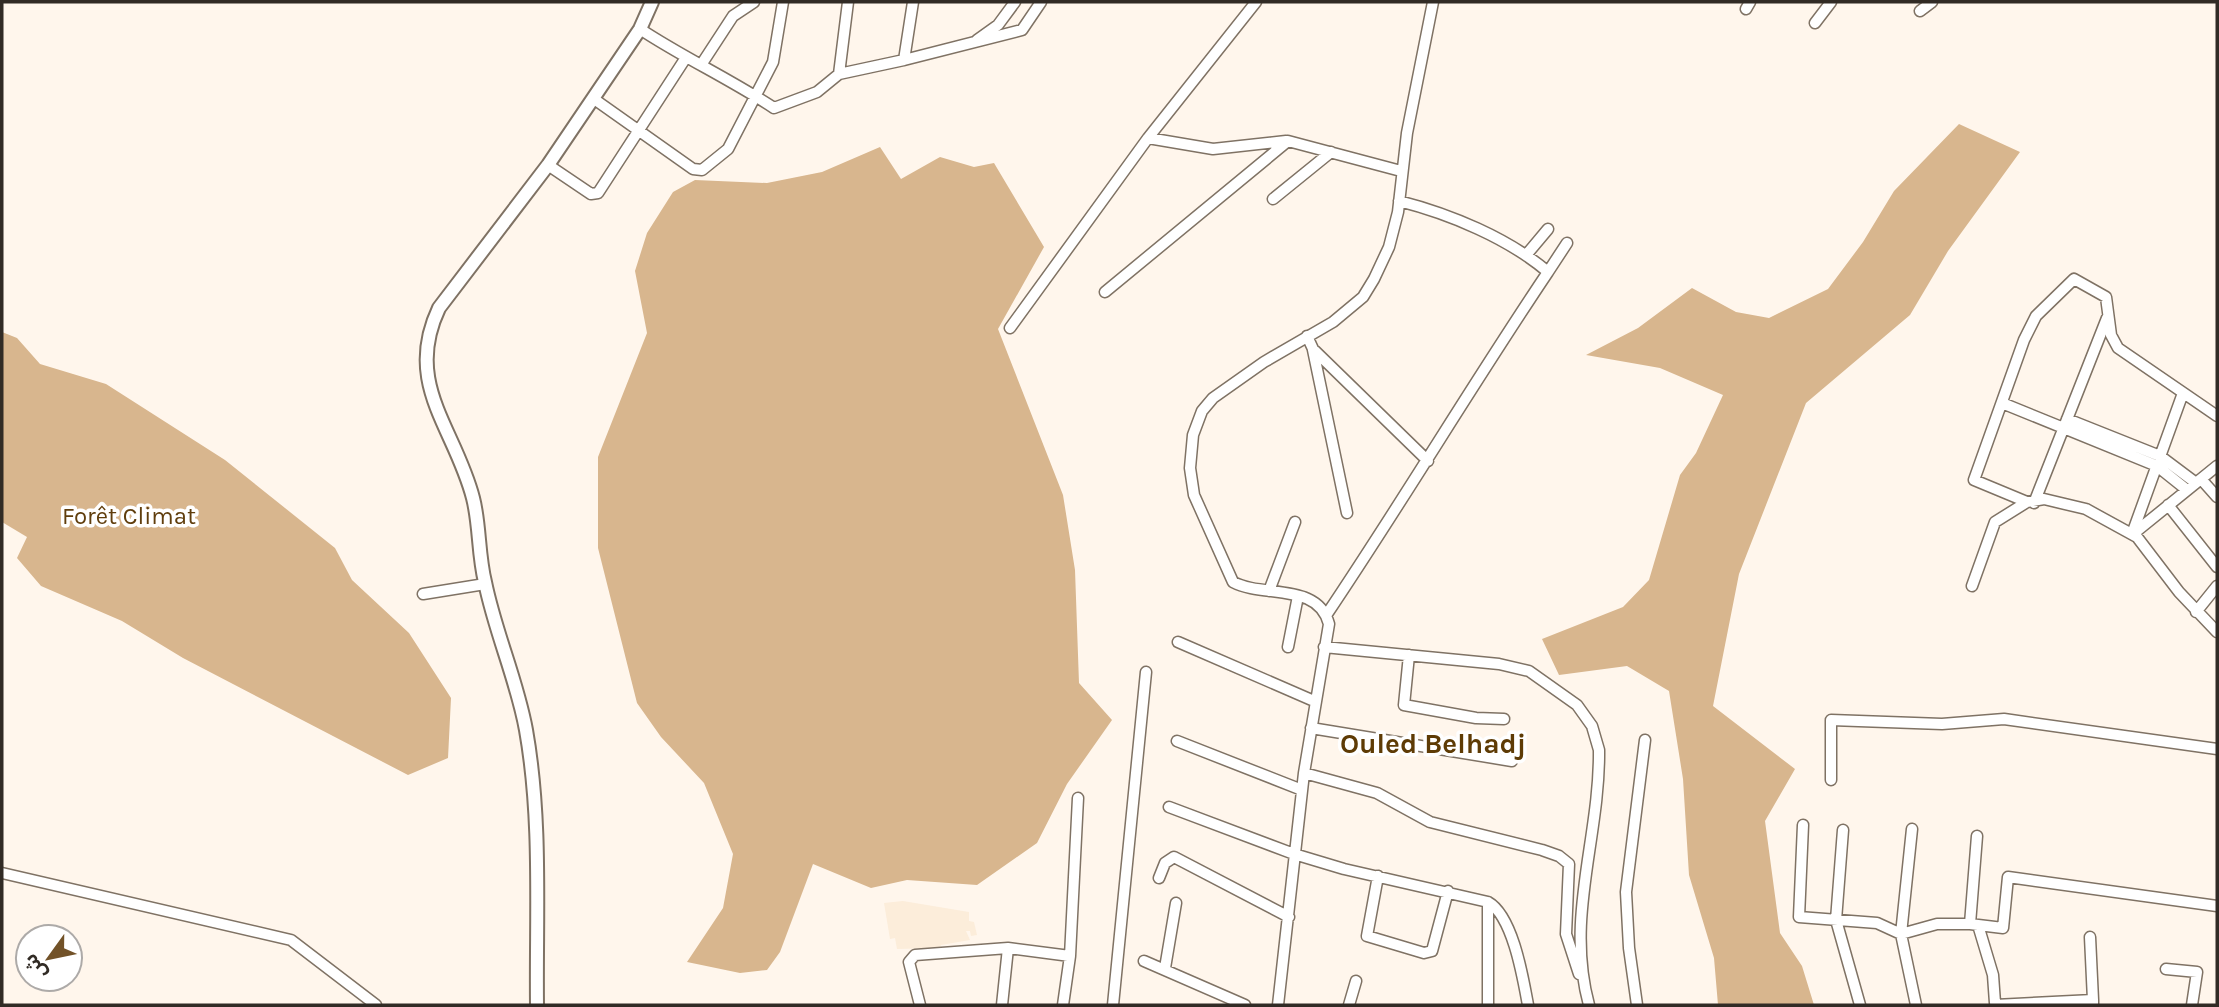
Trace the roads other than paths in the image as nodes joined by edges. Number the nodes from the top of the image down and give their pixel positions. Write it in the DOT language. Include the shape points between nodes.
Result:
graph roads {
  1 [pos="652,2"];
  2 [pos="754,2"];
  3 [pos="783,2"];
  4 [pos="848,2"];
  5 [pos="912,2"];
  6 [pos="1015,2"];
  7 [pos="1041,2"];
  8 [pos="1256,2"];
  9 [pos="1433,2"];
  10 [pos="1831,2"];
  11 [pos="1932,2"];
  12 [pos="1920,11"];
  13 [pos="1815,23"];
  14 [pos="640,29"];
  15 [pos="977,40"];
  16 [pos="685,59"];
  17 [pos="904,60"];
  18 [pos="701,65"];
  19 [pos="839,74"];
  20 [pos="756,95"];
  21 [pos="594,99"];
  22 [pos="640,132"];
  23 [pos="1148,138"];
  24 [pos="1289,141"];
  25 [pos="1331,152"];
  26 [pos="548,165"];
  27 [pos="1401,171"];
  28 [pos="1273,199"];
  29 [pos="1399,201"];
  30 [pos="1548,229"];
  31 [pos="1567,243"];
  32 [pos="1527,254"];
  33 [pos="1548,272"];
  34 [pos="1105,292"];
  35 [pos="2107,317"];
  36 [pos="1010,328"];
  37 [pos="1307,337"];
  38 [pos="1313,349"];
  39 [pos="2183,393"];
  40 [pos="2002,403"];
  41 [pos="2217,416"];
  42 [pos="2067,419"];
  43 [pos="2063,430"];
  44 [pos="1428,461"];
  45 [pos="2159,461"];
  46 [pos="2217,466"];
  47 [pos="2199,481"];
  48 [pos="2187,490"];
  49 [pos="2217,497"];
  50 [pos="2030,502"];
  51 [pos="2168,505"];
  52 [pos="1347,513"];
  53 [pos="1295,522"];
  54 [pos="2132,534"];
  55 [pos="2217,567"];
  56 [pos="485,584"];
  57 [pos="1972,586"];
  58 [pos="2217,586"];
  59 [pos="1269,591"];
  60 [pos="423,594"];
  61 [pos="1298,596"];
  62 [pos="2196,612"];
  63 [pos="1327,614"];
  64 [pos="2217,632"];
  65 [pos="1178,642"];
  66 [pos="1324,647"];
  67 [pos="1288,648"];
  68 [pos="1409,655"];
  69 [pos="1146,672"];
  70 [pos="1314,701"];
  71 [pos="1504,719"];
  72 [pos="1311,729"];
  73 [pos="1645,740"];
  74 [pos="1177,741"];
  75 [pos="2217,749"];
  76 [pos="1511,761"];
  77 [pos="1304,773"];
  78 [pos="1831,780"];
  79 [pos="1302,790"];
  80 [pos="1078,798"];
  81 [pos="1169,807"];
  82 [pos="1803,825"];
  83 [pos="1912,829"];
  84 [pos="1843,830"];
  85 [pos="1977,836"];
  86 [pos="1293,853"];
  87 [pos="2,873"];
  88 [pos="1378,876"];
  89 [pos="1159,878"];
  90 [pos="1448,891"];
  91 [pos="1176,902"];
  92 [pos="1488,902"];
  93 [pos="2217,906"];
  94 [pos="1289,917"];
  95 [pos="1836,920"];
  96 [pos="1974,925"];
  97 [pos="1901,934"];
  98 [pos="2090,937"];
  99 [pos="1008,948"];
  100 [pos="1070,956"];
  101 [pos="1144,961"];
  102 [pos="1165,968"];
  103 [pos="2166,969"];
  104 [pos="1356,981"];
  105 [pos="1582,981"];
  106 [pos="2093,1003"];
  107 [pos="1995,1004"];
  108 [pos="376,1005"];
  109 [pos="537,1005"];
  110 [pos="920,1005"];
  111 [pos="1002,1005"];
  112 [pos="1063,1005"];
  113 [pos="1113,1005"];
  114 [pos="1245,1005"];
  115 [pos="1278,1005"];
  116 [pos="1349,1005"];
  117 [pos="1488,1005"];
  118 [pos="1528,1005"];
  119 [pos="1589,1005"];
  120 [pos="1637,1005"];
  121 [pos="1860,1005"];
  122 [pos="1916,1005"];
  123 [pos="2192,1005"];
  1 -- 14 [label="main road"];
  2 -- 18 [label="street" via="733,16"];
  3 -- 20 [label="street" via="773,62"];
  4 -- 19 [label="street"];
  5 -- 17 [label="street"];
  6 -- 15 [label="street" via="998,24"];
  7 -- 15 [label="street" via="1022,30"];
  8 -- 23 [label="street"];
  9 -- 27 [label="street"];
  10 -- 13 [label="street"];
  11 -- 12 [label="street"];
  14 -- 16 [label="street"];
  14 -- 21 [label="main road"];
  15 -- 17 [label="street"];
  16 -- 18 [label="street"];
  16 -- 22 [label="street"];
  17 -- 19 [label="street"];
  18 -- 20 [label="street"];
  19 -- 20 [label="street" via="817,92 774,107"];
  20 -- 22 [label="street" via="728,149 702,170 693,169"];
  21 -- 22 [label="street"];
  21 -- 26 [label="main road"];
  22 -- 26 [label="street" via="598,193 591,194"];
  23 -- 24 [label="street" via="1213,149"];
  23 -- 36 [label="street"];
  24 -- 25 [label="street"];
  24 -- 34 [label="street"];
  25 -- 27 [label="street"];
  25 -- 28 [label="street"];
  26 -- 56 [label="main road" via="439,308 425,354 441,424 470,486"];
  27 -- 29 [label="street"];
  29 -- 32 [label="street" via="1459,218"];
  29 -- 37 [label="street" via="1389,247 1363,297"];
  30 -- 32 [label="street"];
  31 -- 33 [label="street"];
  32 -- 33 [label="street"];
  33 -- 44 [label="street" via="1457,408"];
  35 -- 39 [label="street" via="2118,348"];
  35 -- 40 [label="street" via="2106,297 2074,279 2036,316"];
  35 -- 42 [label="street"];
  37 -- 38 [label="street"];
  37 -- 59 [label="street" via="1213,398 1193,435 1190,468 1194,495 1223,563 1233,582"];
  38 -- 44 [label="street"];
  38 -- 52 [label="street"];
  39 -- 41 [label="street"];
  39 -- 45 [label="street"];
  40 -- 43 [label="street"];
  40 -- 50 [label="street" via="1975,481"];
  42 -- 43 [label="street"];
  42 -- 45 [label="street"];
  43 -- 45 [label="street"];
  43 -- 50 [label="street"];
  44 -- 63 [label="street"];
  45 -- 47 [label="street"];
  45 -- 48 [label="street"];
  45 -- 54 [label="street"];
  46 -- 47 [label="street"];
  47 -- 48 [label="street"];
  47 -- 49 [label="street"];
  48 -- 51 [label="street"];
  50 -- 54 [label="street" via="2044,499 2086,509"];
  50 -- 57 [label="street" via="1995,522"];
  51 -- 54 [label="street"];
  51 -- 55 [label="street"];
  53 -- 59 [label="street"];
  54 -- 62 [label="street"];
  56 -- 60 [label="street"];
  56 -- 109 [label="main road" via="526,728 533,780"];
  58 -- 62 [label="street"];
  59 -- 61 [label="street"];
  61 -- 63 [label="street" via="1317,603"];
  61 -- 67 [label="street"];
  62 -- 64 [label="street"];
  63 -- 66 [label="street"];
  65 -- 70 [label="street"];
  66 -- 68 [label="street"];
  66 -- 70 [label="street"];
  68 -- 71 [label="street" via="1404,705"];
  68 -- 105 [label="street" via="1529,671 1577,705 1592,726 1599,766 1578,935"];
  69 -- 113 [label="street"];
  70 -- 72 [label="street"];
  72 -- 76 [label="street"];
  72 -- 77 [label="street"];
  73 -- 120 [label="street" via="1626,892"];
  74 -- 79 [label="street"];
  75 -- 78 [label="street" via="2004,719 1942,724 1831,720"];
  77 -- 79 [label="street"];
  77 -- 105 [label="street" via="1377,793 1444,827 1559,856 1569,864 1566,934"];
  79 -- 86 [label="street"];
  80 -- 100 [label="street"];
  81 -- 86 [label="street"];
  82 -- 95 [label="street" via="1799,916"];
  83 -- 97 [label="street"];
  84 -- 95 [label="street"];
  85 -- 96 [label="street"];
  86 -- 88 [label="street"];
  86 -- 94 [label="street"];
  87 -- 108 [label="street" via="291,940"];
  88 -- 90 [label="street"];
  88 -- 90 [label="street" via="1367,936 1424,953 1432,951"];
  89 -- 94 [label="street" via="1165,863 1174,857"];
  90 -- 92 [label="street"];
  91 -- 102 [label="street"];
  92 -- 117 [label="street"];
  92 -- 118 [label="street" via="1504,919 1523,974"];
  93 -- 96 [label="street" via="2008,877 2003,928"];
  94 -- 115 [label="street"];
  95 -- 97 [label="street" via="1877,923"];
  95 -- 121 [label="street"];
  96 -- 97 [label="street" via="1937,924"];
  96 -- 107 [label="street" via="1993,975"];
  97 -- 122 [label="street"];
  98 -- 106 [label="street"];
  99 -- 100 [label="street"];
  99 -- 110 [label="street" via="915,955 909,962"];
  99 -- 111 [label="street"];
  100 -- 112 [label="street"];
  101 -- 102 [label="street"];
  102 -- 114 [label="street"];
  103 -- 123 [label="street" via="2197,972"];
  104 -- 116 [label="street"];
  105 -- 119 [label="street"];
  106 -- 107 [label="street"];
}
